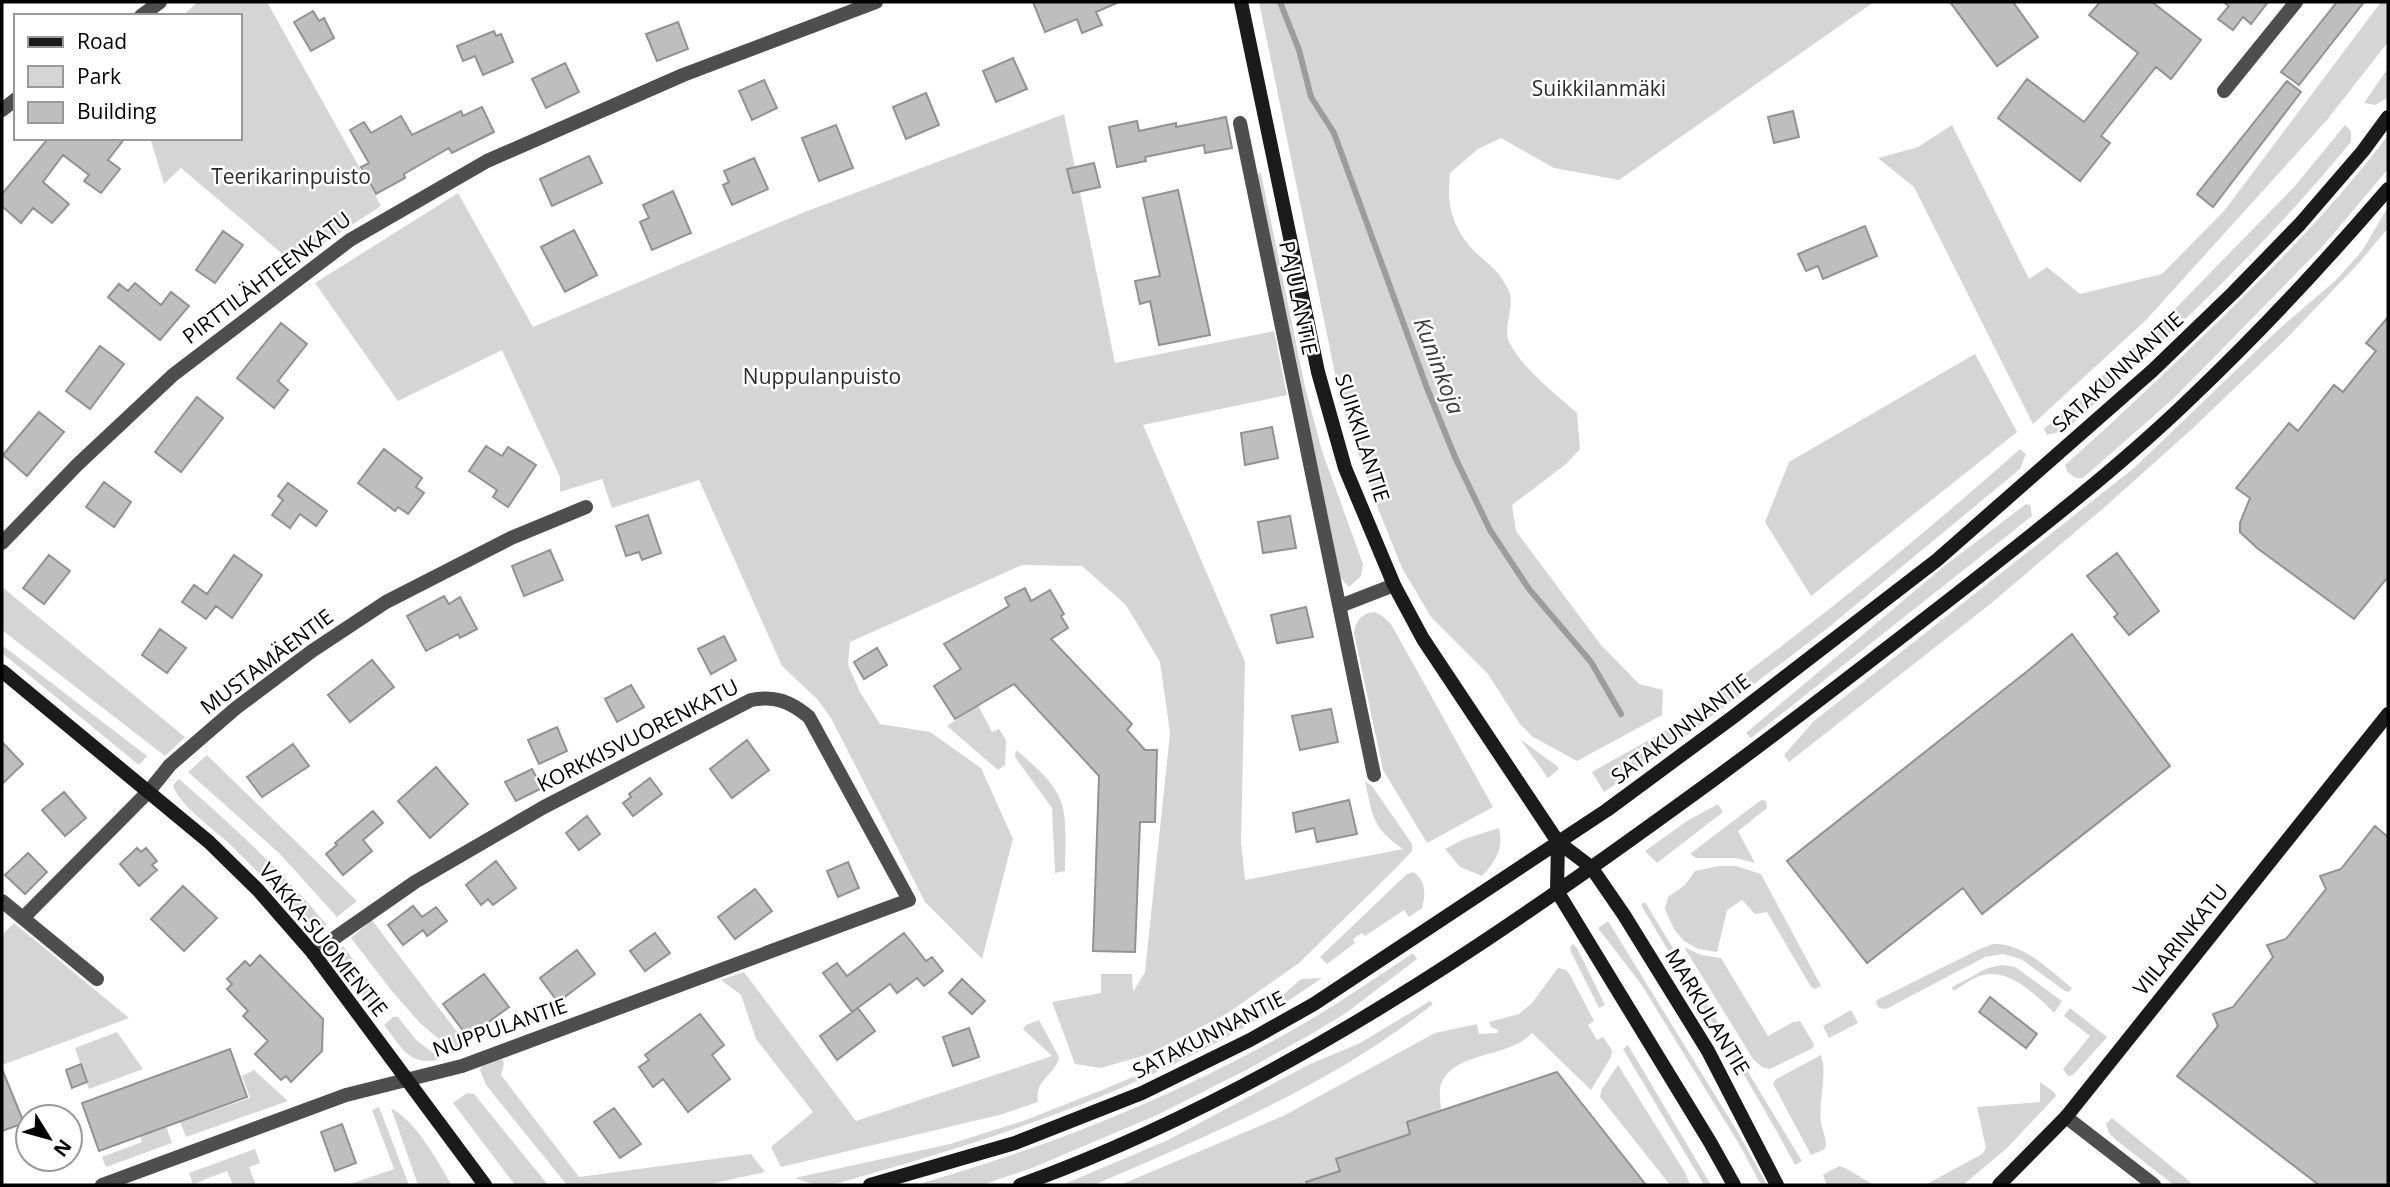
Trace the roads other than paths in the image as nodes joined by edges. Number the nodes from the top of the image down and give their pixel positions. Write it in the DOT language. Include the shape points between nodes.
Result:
graph roads {
  1 [pos="160,2"];
  2 [pos="876,2"];
  3 [pos="1241,2"];
  4 [pos="2296,2"];
  5 [pos="144,14"];
  6 [pos="2224,91"];
  7 [pos="2388,117"];
  8 [pos="1240,123"];
  9 [pos="2388,188"];
  10 [pos="586,507"];
  11 [pos="2,543"];
  12 [pos="1394,585"];
  13 [pos="1340,606"];
  14 [pos="2,671"];
  15 [pos="2388,714"];
  16 [pos="1374,775"];
  17 [pos="149,791"];
  18 [pos="1558,842"];
  19 [pos="1591,867"];
  20 [pos="1557,891"];
  21 [pos="909,900"];
  22 [pos="2,901"];
  23 [pos="23,918"];
  24 [pos="313,953"];
  25 [pos="97,979"];
  26 [pos="409,1080"];
  27 [pos="2066,1117"];
  28 [pos="102,1185"];
  29 [pos="485,1185"];
  30 [pos="870,1185"];
  31 [pos="1020,1185"];
  32 [pos="1734,1185"];
  33 [pos="1777,1185"];
  34 [pos="1999,1185"];
  35 [pos="2154,1185"];
  1 -- 5 [label="street"];
  2 -- 11 [label="street, PIRTTILÄHTEENKATU" via="683,75 487,161 350,240 173,375"];
  3 -- 12 [label="main road, SUIKKILANTIE" via="1318,372 1345,468"];
  4 -- 6 [label="street"];
  7 -- 18 [label="main road, SATAKUNNANTIE" via="2300,225 2233,293 2037,473 1937,560 1744,709"];
  8 -- 13 [label="street, PAJULANTIE"];
  9 -- 19 [label="main road" via="2268,322 2191,398 2076,499 1829,694"];
  10 -- 17 [label="street, MUSTAMÄENTIE" via="511,538 386,602 236,708 170,765"];
  12 -- 13 [label="street"];
  12 -- 18 [label="main road, SUIKKILANTIE" via="1423,639"];
  13 -- 16 [label="street, PAJULANTIE"];
  14 -- 17 [label="main road, VAKKA-SUOMENTIE"];
  15 -- 27 [label="main road, VIILARINKATU"];
  17 -- 23 [label="street, MUSTAMÄENTIE"];
  17 -- 24 [label="main road, VAKKA-SUOMENTIE" via="258,890"];
  18 -- 19 [label="main road, MARKULANTIE"];
  18 -- 20 [label="main road"];
  18 -- 30 [label="main road, SATAKUNNANTIE" via="1314,1004 1226,1052 1142,1093 1015,1143"];
  19 -- 20 [label="main road"];
  19 -- 33 [label="main road, MARKULANTIE" via="1708,1051"];
  20 -- 31 [label="main road" via="1385,1006 1228,1094"];
  20 -- 32 [label="main road"];
  21 -- 24 [label="street, KORKKISVUORENKATU" via="809,717 783,700 762,698 544,807 415,882"];
  21 -- 26 [label="street, NUPPULANTIE" via="462,1066"];
  22 -- 23 [label="street"];
  23 -- 25 [label="street"];
  24 -- 26 [label="main road, VAKKA-SUOMENTIE"];
  26 -- 28 [label="street, NUPPULANTIE" via="346,1095"];
  26 -- 29 [label="main road, VAKKA-SUOMENTIE"];
  27 -- 34 [label="main road, VIILARINKATU"];
  27 -- 35 [label="street"];
}
